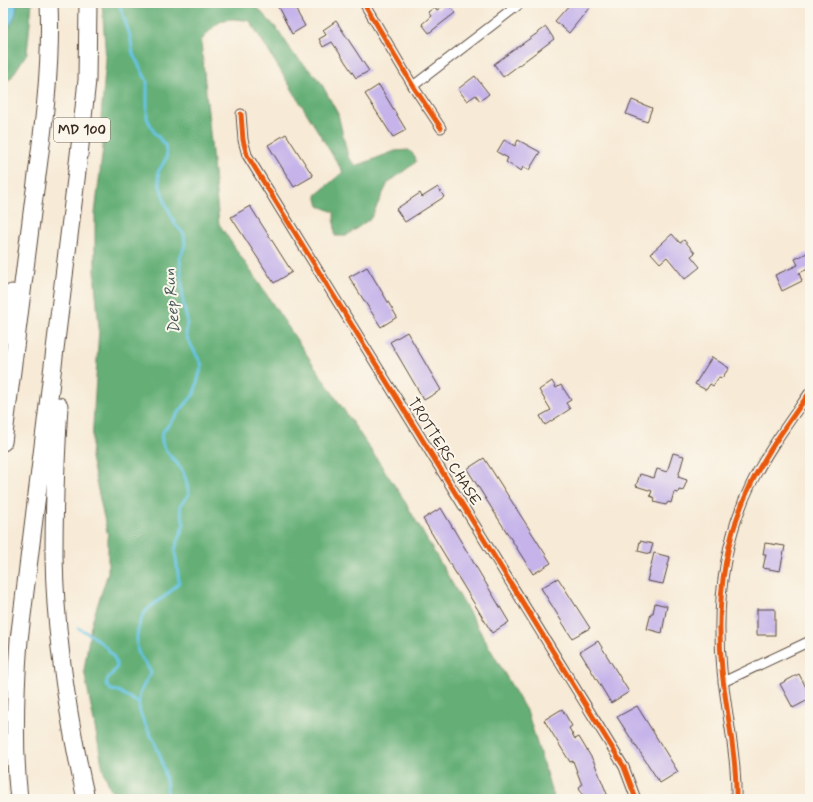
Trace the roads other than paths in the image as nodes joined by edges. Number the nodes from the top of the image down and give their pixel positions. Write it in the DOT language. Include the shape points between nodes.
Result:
graph roads {
  1 [pos="49,3"];
  2 [pos="88,3"];
  3 [pos="364,3"];
  4 [pos="521,3"];
  5 [pos="413,86"];
  6 [pos="241,114"];
  7 [pos="441,128"];
  8 [pos="35,191"];
  9 [pos="67,257"];
  10 [pos="3,336"];
  11 [pos="810,392"];
  12 [pos="3,442"];
  13 [pos="810,641"];
  14 [pos="723,682"];
  15 [pos="19,799"];
  16 [pos="86,799"];
  17 [pos="636,799"];
  18 [pos="736,799"];
  1 -- 8 [label="highway, MD 100" via="47,75"];
  2 -- 9 [label="highway, MD 100" via="87,80"];
  3 -- 5 [label="street"];
  4 -- 5 [label="street"];
  5 -- 7 [label="street"];
  6 -- 17 [label="street, TROTTERS CHASE" via="247,155 624,767"];
  8 -- 10 [label="highway"];
  8 -- 12 [label="highway, MD 100"];
  9 -- 15 [label="highway, MD 100" via="18,655 14,740"];
  9 -- 16 [label="highway" via="57,437 54,556 61,660"];
  11 -- 14 [label="street" via="762,464 737,518 724,569 721,597"];
  13 -- 14 [label="street"];
  14 -- 18 [label="street"];
}
